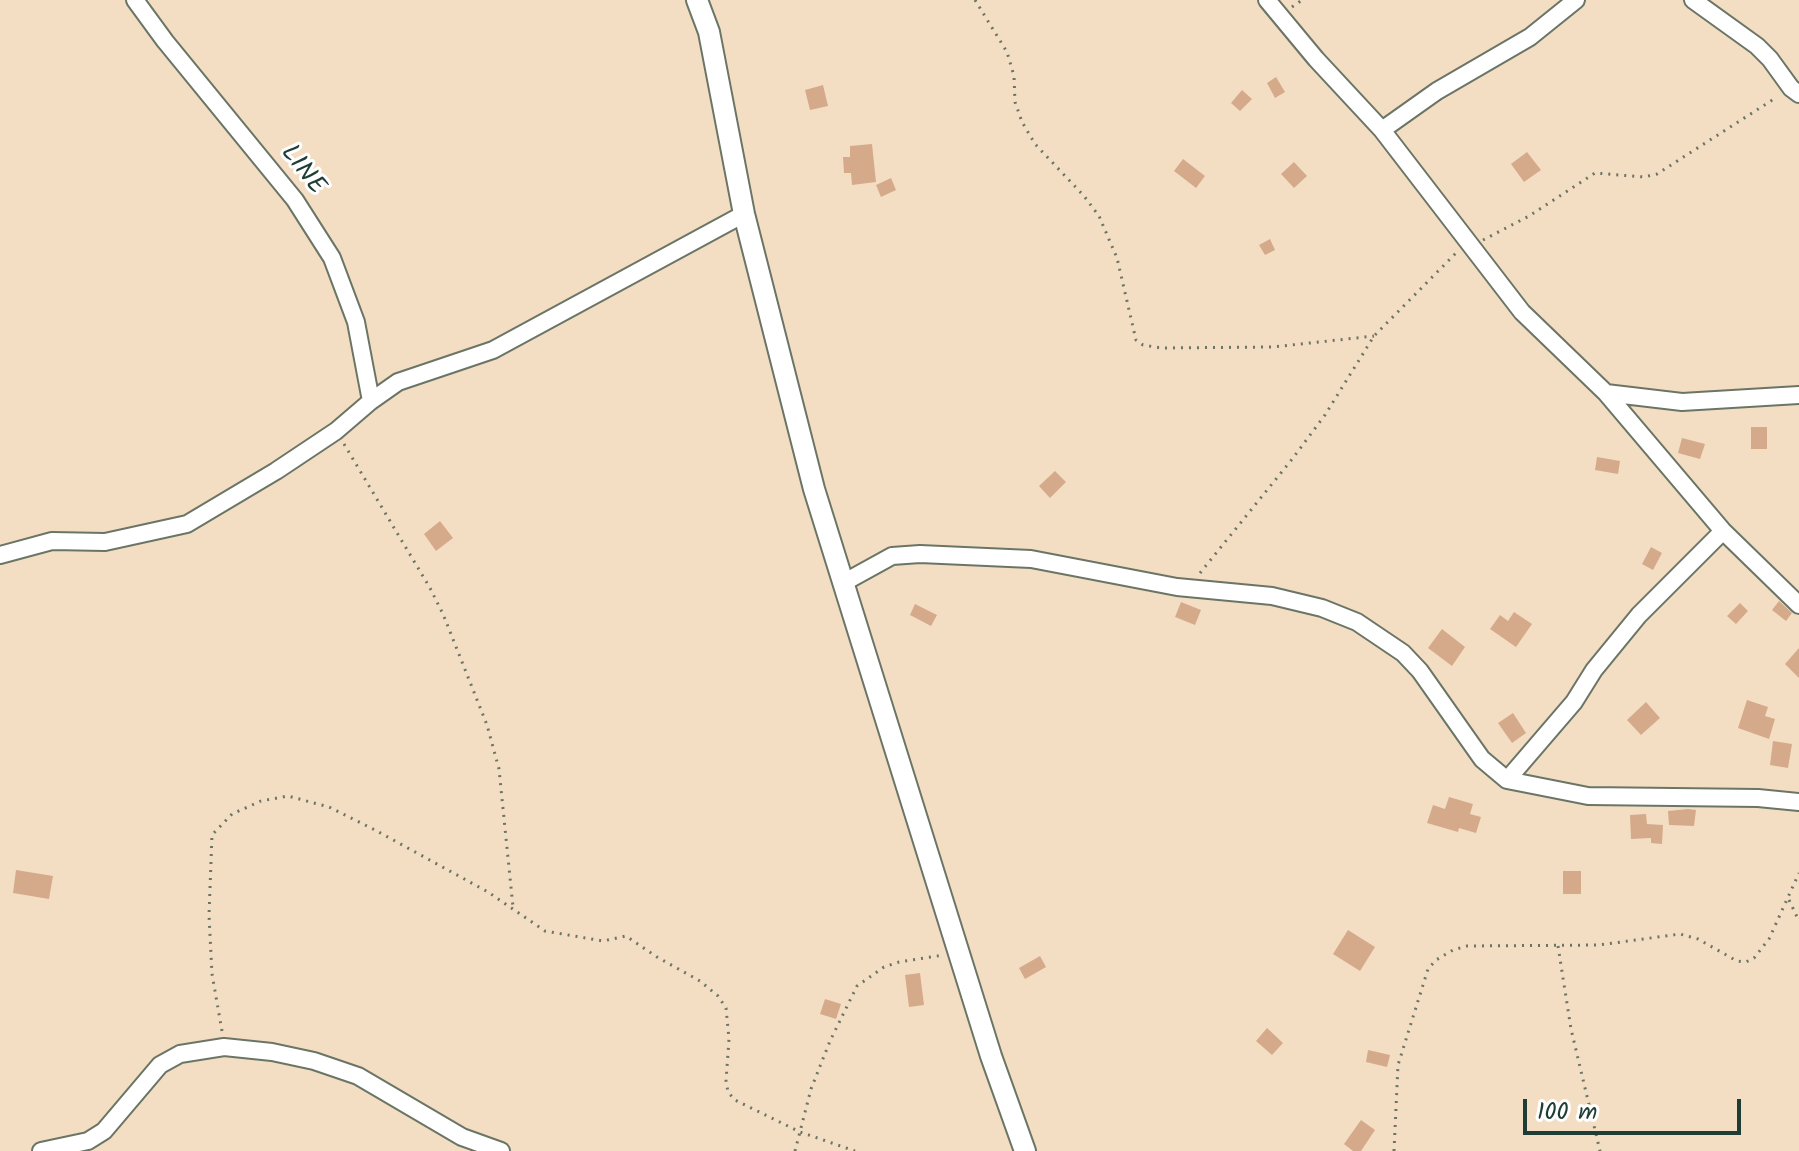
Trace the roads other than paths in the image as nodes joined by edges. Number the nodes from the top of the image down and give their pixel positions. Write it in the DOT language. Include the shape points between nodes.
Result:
graph roads {
  1 [pos="135,0"];
  2 [pos="697,0"];
  3 [pos="1267,0"];
  4 [pos="1576,0"];
  5 [pos="1693,0"];
  6 [pos="1795,91"];
  7 [pos="1382,130"];
  8 [pos="744,214"];
  9 [pos="1606,393"];
  10 [pos="1799,395"];
  11 [pos="371,401"];
  12 [pos="1723,531"];
  13 [pos="0,555"];
  14 [pos="843,583"];
  15 [pos="1799,605"];
  16 [pos="1507,780"];
  17 [pos="1799,802"];
  18 [pos="41,1151"];
  19 [pos="501,1151"];
  20 [pos="1025,1151"];
  1 -- 11 [label="street, LINE" via="295,200 332,258 356,322"];
  2 -- 8 [label="main road" via="709,32"];
  3 -- 7 [label="street"];
  4 -- 7 [label="street" via="1530,37"];
  5 -- 6 [label="street" via="1757,46"];
  7 -- 9 [label="street" via="1522,312"];
  8 -- 11 [label="street" via="493,350 398,382"];
  8 -- 14 [label="main road" via="781,369"];
  9 -- 10 [label="street" via="1682,402"];
  9 -- 12 [label="street"];
  11 -- 13 [label="street" via="336,431 187,524 105,542 52,541"];
  12 -- 15 [label="street"];
  12 -- 16 [label="street" via="1639,615"];
  14 -- 16 [label="street" via="892,556 1031,559 1322,608 1369,629 1403,653 1482,759"];
  14 -- 20 [label="main road"];
  16 -- 17 [label="street" via="1588,796"];
  18 -- 19 [label="street" via="88,1141 104,1131 160,1065 180,1054 224,1047 314,1061 358,1076 462,1137"];
}
